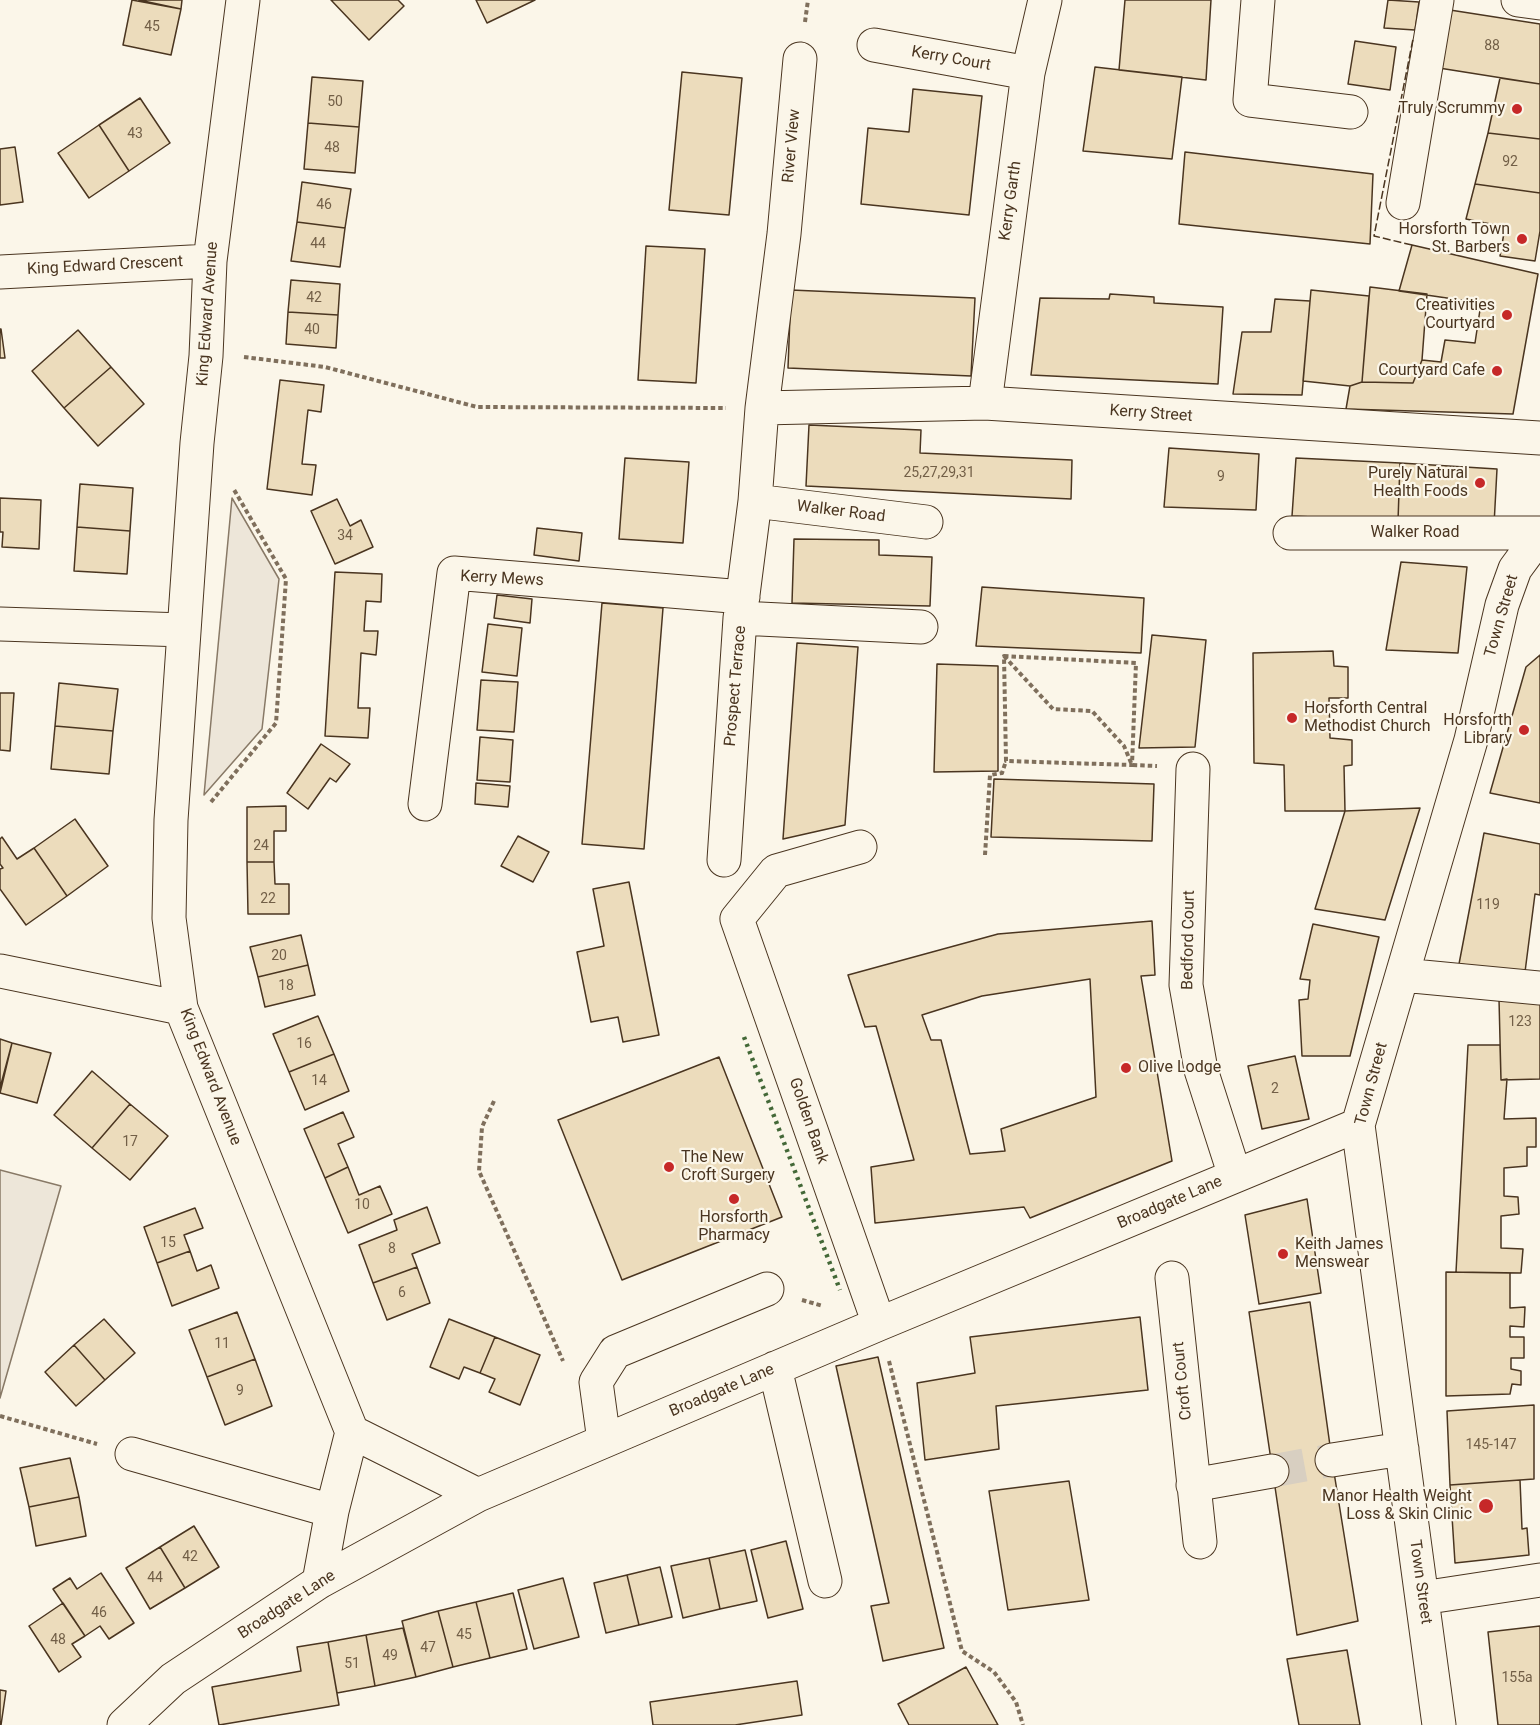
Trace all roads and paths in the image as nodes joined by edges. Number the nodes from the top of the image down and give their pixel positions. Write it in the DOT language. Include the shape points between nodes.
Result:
graph roads {
  1 [pos="243,0"];
  2 [pos="1045,0"];
  3 [pos="1258,0"];
  4 [pos="1437,0"];
  5 [pos="1518,0"];
  6 [pos="1540,3"];
  7 [pos="874,45"];
  8 [pos="800,59"];
  9 [pos="1028,73"];
  10 [pos="1351,112"];
  11 [pos="1403,203"];
  12 [pos="210,261"];
  13 [pos="0,272"];
  14 [pos="248,357"];
  15 [pos="985,403"];
  16 [pos="762,408"];
  17 [pos="1540,438"];
  18 [pos="197,443"];
  19 [pos="755,501"];
  20 [pos="926,522"];
  21 [pos="1290,533"];
  22 [pos="1540,535"];
  23 [pos="741,608"];
  24 [pos="0,624"];
  25 [pos="921,627"];
  26 [pos="184,630"];
  27 [pos="1004,656"];
  28 [pos="1006,761"];
  29 [pos="1132,765"];
  30 [pos="1193,769"];
  31 [pos="425,804"];
  32 [pos="171,820"];
  33 [pos="860,847"];
  34 [pos="985,855"];
  35 [pos="724,860"];
  36 [pos="0,971"];
  37 [pos="1402,975"];
  38 [pos="1540,988"];
  39 [pos="181,1008"];
  40 [pos="494,1101"];
  41 [pos="1358,1125"];
  42 [pos="1235,1176"];
  43 [pos="1172,1278"];
  44 [pos="768,1289"];
  45 [pos="879,1324"];
  46 [pos="775,1368"];
  47 [pos="596,1382"];
  48 [pos="0,1416"];
  49 [pos="352,1432"];
  50 [pos="604,1441"];
  51 [pos="1402,1449"];
  52 [pos="132,1454"];
  53 [pos="1332,1460"];
  54 [pos="1272,1472"];
  55 [pos="1193,1485"];
  56 [pos="478,1495"];
  57 [pos="332,1511"];
  58 [pos="1200,1542"];
  59 [pos="1540,1580"];
  60 [pos="825,1581"];
  61 [pos="319,1582"];
  62 [pos="1422,1598"];
  63 [pos="124,1725"];
  64 [pos="1023,1725"];
  65 [pos="1439,1725"];
  1 -- 12 [label="street, King Edward Avenue"];
  2 -- 9 [label="street, Kerry Garth"];
  3 -- 10 [label="street" via="1250,100"];
  4 -- 11 [label="street"];
  5 -- 6 [label="street"];
  7 -- 9 [label="street, Kerry Court"];
  8 -- 16 [label="street, River View" via="784,234"];
  9 -- 15 [label="street, Kerry Garth"];
  12 -- 13 [label="street, King Edward Crescent"];
  12 -- 18 [label="street, King Edward Avenue"];
  14 -- 16 [label="path" via="325,368 477,407"];
  15 -- 16 [label="street, Kerry Street"];
  15 -- 17 [label="street, Kerry Street"];
  16 -- 19 [label="street"];
  18 -- 26 [label="street, King Edward Avenue"];
  18 -- 32 [label="path" via="232,486 286,579 276,723 208,806"];
  19 -- 20 [label="street, Walker Road"];
  19 -- 23 [label="street"];
  21 -- 22 [label="street, Walker Road"];
  22 -- 37 [label="street, Town Street" via="1515,569 1502,605 1471,740"];
  23 -- 25 [label="street, Prospect Terrace"];
  23 -- 31 [label="street, Kerry Mews" via="454,573"];
  23 -- 35 [label="street, Prospect Terrace"];
  24 -- 26 [label="street"];
  26 -- 32 [label="street, King Edward Avenue"];
  27 -- 28 [label="path"];
  27 -- 29 [label="path" via="1053,709 1092,711 1124,746"];
  27 -- 29 [label="path" via="1136,663"];
  28 -- 29 [label="path"];
  28 -- 34 [label="path" via="1002,773 990,775"];
  29 -- 30 [label="path"];
  30 -- 42 [label="street, Bedford Court" via="1186,985 1201,1070"];
  32 -- 39 [label="street, King Edward Avenue" via="169,918"];
  33 -- 45 [label="street, Golden Bank" via="776,871 737,919"];
  36 -- 39 [label="street"];
  37 -- 38 [label="street"];
  37 -- 41 [label="street, Town Street"];
  39 -- 49 [label="street, King Edward Avenue"];
  40 -- 47 [label="path" via="482,1127 479,1171 564,1363"];
  41 -- 42 [label="street, Broadgate Lane"];
  41 -- 51 [label="street, Town Street"];
  42 -- 45 [label="street, Broadgate Lane"];
  43 -- 55 [label="street, Croft Court"];
  44 -- 47 [label="street" via="615,1353"];
  45 -- 46 [label="street, Broadgate Lane"];
  45 -- 64 [label="path" via="962,1651 994,1672 1016,1702"];
  46 -- 50 [label="street, Broadgate Lane"];
  46 -- 60 [label="street"];
  47 -- 50 [label="street"];
  48 -- 52 [label="path"];
  49 -- 56 [label="street"];
  49 -- 57 [label="street"];
  50 -- 56 [label="street, Broadgate Lane"];
  51 -- 53 [label="street"];
  51 -- 62 [label="street, Town Street"];
  52 -- 57 [label="street"];
  54 -- 55 [label="street"];
  55 -- 58 [label="street, Croft Court"];
  56 -- 61 [label="street, Broadgate Lane"];
  57 -- 61 [label="street"];
  59 -- 62 [label="street"];
  61 -- 63 [label="street, Broadgate Lane" via="173,1678"];
  62 -- 65 [label="street, Town Street"];
}
